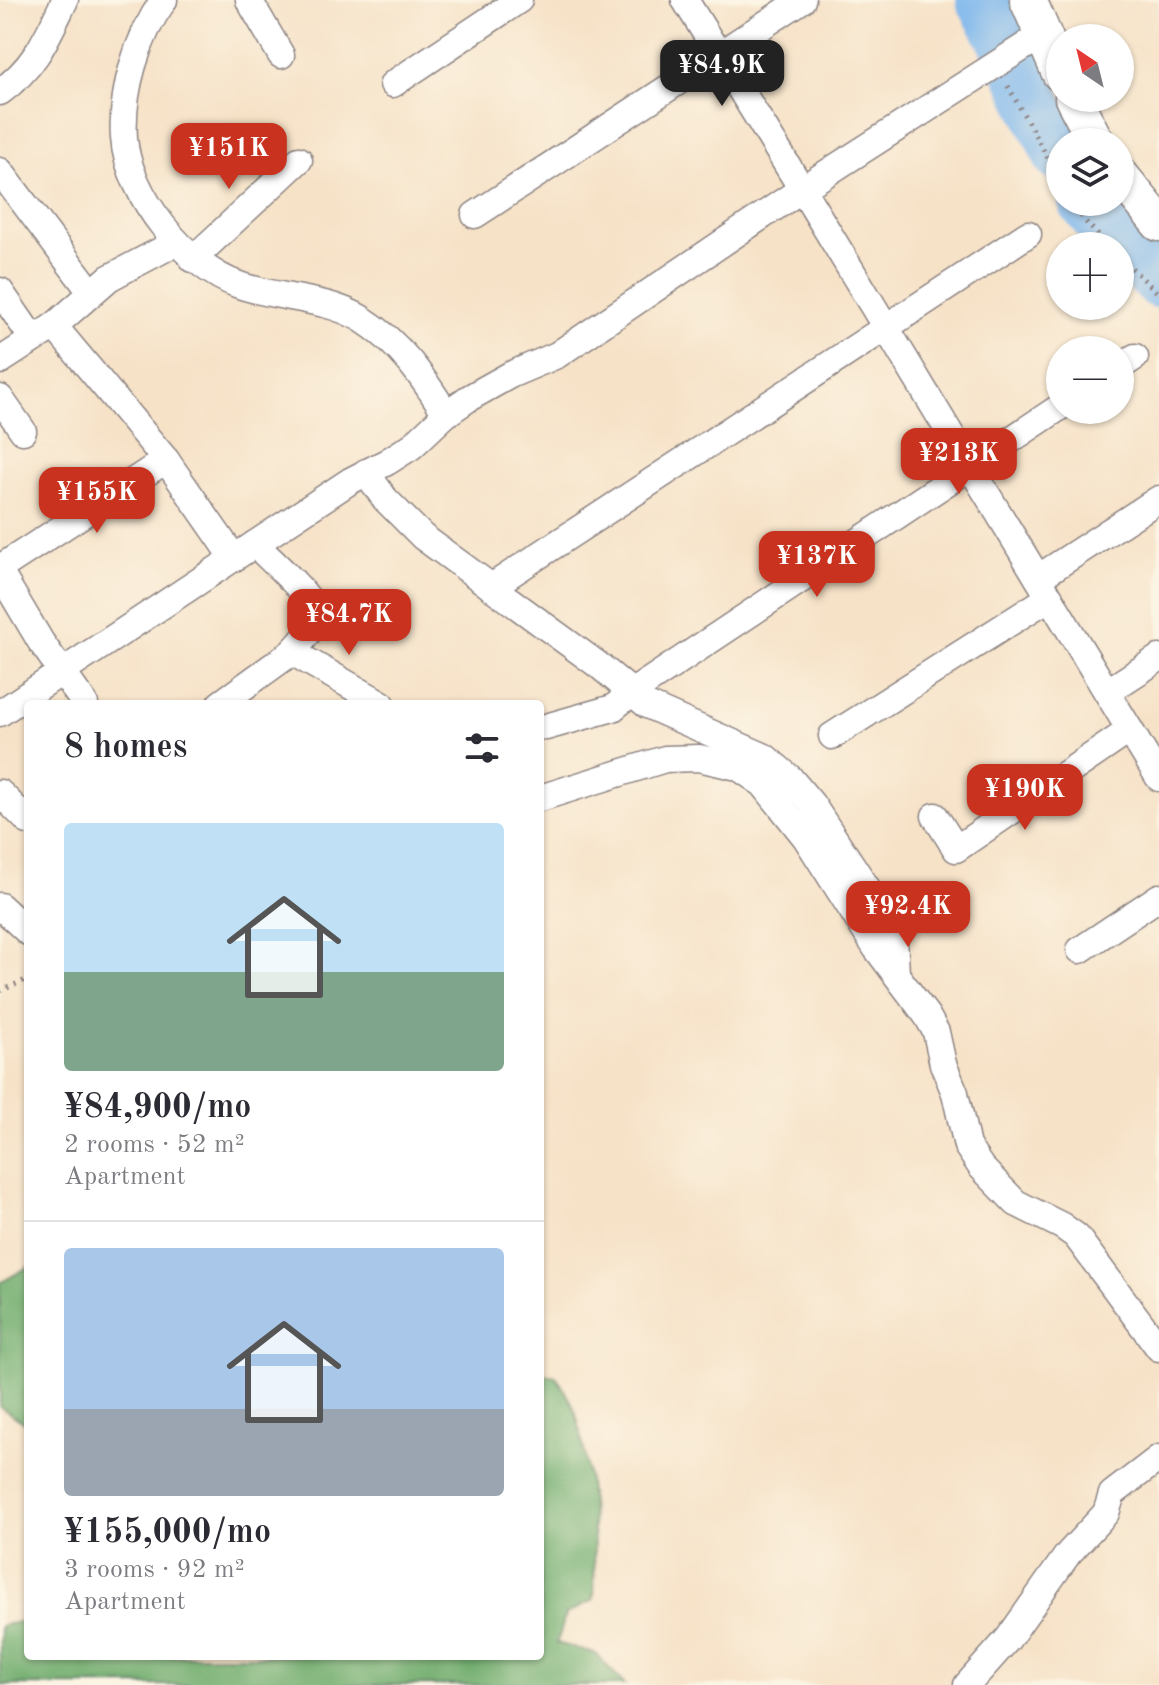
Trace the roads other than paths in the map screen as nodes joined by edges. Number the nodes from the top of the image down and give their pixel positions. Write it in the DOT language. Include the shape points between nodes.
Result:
graph roads {
  1 [pos="65,0"];
  2 [pos="164,0"];
  3 [pos="249,0"];
  4 [pos="519,0"];
  5 [pos="685,0"];
  6 [pos="802,0"];
  7 [pos="1028,0"];
  8 [pos="1036,39"];
  9 [pos="1046,53"];
  10 [pos="718,54"];
  11 [pos="281,55"];
  12 [pos="393,84"];
  13 [pos="0,92"];
  14 [pos="299,160"];
  15 [pos="0,171"];
  16 [pos="802,189"];
  17 [pos="1134,192"];
  18 [pos="475,215"];
  19 [pos="1159,223"];
  20 [pos="1028,234"];
  21 [pos="184,251"];
  22 [pos="0,291"];
  23 [pos="91,292"];
  24 [pos="887,328"];
  25 [pos="44,332"];
  26 [pos="0,361"];
  27 [pos="0,398"];
  28 [pos="446,414"];
  29 [pos="1046,416"];
  30 [pos="23,431"];
  31 [pos="166,460"];
  32 [pos="971,466"];
  33 [pos="366,472"];
  34 [pos="1159,499"];
  35 [pos="244,551"];
  36 [pos="0,570"];
  37 [pos="491,587"];
  38 [pos="1044,588"];
  39 [pos="292,652"];
  40 [pos="1159,658"];
  41 [pos="62,672"];
  42 [pos="1107,692"];
  43 [pos="631,693"];
  44 [pos="82,700"];
  45 [pos="226,700"];
  46 [pos="375,700"];
  47 [pos="0,713"];
  48 [pos="546,727"];
  49 [pos="1130,730"];
  50 [pos="832,736"];
  51 [pos="1159,778"];
  52 [pos="0,793"];
  53 [pos="544,797"];
  54 [pos="935,816"];
  55 [pos="24,817"];
  56 [pos="1159,897"];
  57 [pos="1080,950"];
  58 [pos="896,973"];
  59 [pos="1159,1348"];
  60 [pos="1159,1458"];
  61 [pos="967,1685"];
  1 -- 13 [label="street" via="21,77"];
  2 -- 21 [label="street" via="136,58 124,139 142,192"];
  3 -- 11 [label="street"];
  4 -- 12 [label="street"];
  5 -- 10 [label="street"];
  6 -- 10 [label="street"];
  7 -- 8 [label="street"];
  8 -- 9 [label="street"];
  8 -- 16 [label="street"];
  10 -- 16 [label="street"];
  10 -- 18 [label="street"];
  14 -- 21 [label="street"];
  15 -- 23 [label="street"];
  16 -- 24 [label="street"];
  16 -- 28 [label="street" via="557,355 510,375"];
  17 -- 19 [label="street"];
  20 -- 24 [label="street"];
  21 -- 23 [label="street" via="133,263"];
  21 -- 28 [label="street" via="239,285 335,307 361,319 416,365"];
  22 -- 25 [label="street"];
  23 -- 25 [label="street"];
  24 -- 32 [label="street"];
  24 -- 37 [label="street"];
  25 -- 26 [label="street"];
  25 -- 31 [label="street"];
  27 -- 30 [label="street"];
  28 -- 33 [label="street" via="412,446"];
  29 -- 32 [label="street"];
  31 -- 35 [label="street"];
  31 -- 36 [label="street"];
  32 -- 38 [label="street"];
  32 -- 43 [label="street"];
  33 -- 35 [label="street"];
  33 -- 37 [label="street" via="423,537"];
  34 -- 38 [label="street"];
  35 -- 39 [label="street" via="306,596 314,610 313,621"];
  35 -- 41 [label="street"];
  36 -- 41 [label="street"];
  37 -- 43 [label="street"];
  38 -- 42 [label="street"];
  38 -- 50 [label="street"];
  39 -- 45 [label="street"];
  39 -- 46 [label="street"];
  40 -- 42 [label="street"];
  41 -- 44 [label="street"];
  41 -- 47 [label="street"];
  42 -- 49 [label="street"];
  43 -- 48 [label="street" via="613,708"];
  43 -- 58 [label="street" via="765,757 790,778 886,917 894,938"];
  49 -- 51 [label="street"];
  49 -- 54 [label="street" via="956,849"];
  52 -- 55 [label="street"];
  53 -- 58 [label="street" via="665,759 699,758 738,767 763,784 806,838"];
  56 -- 57 [label="street"];
  58 -- 59 [label="street" via="936,1032 967,1146 981,1167 1016,1203 1076,1236"];
  60 -- 61 [label="street" via="1112,1494 1106,1513"];
}
